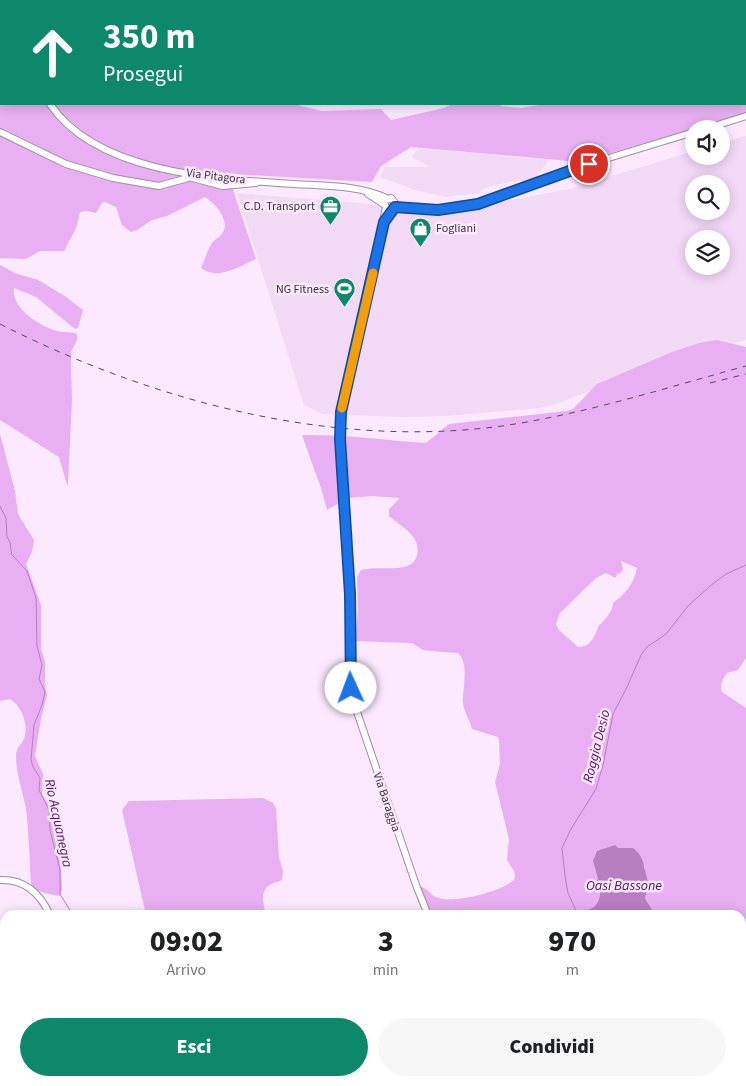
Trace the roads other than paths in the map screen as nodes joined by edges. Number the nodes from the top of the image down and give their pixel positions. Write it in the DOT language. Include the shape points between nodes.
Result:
graph roads {
  1 [pos="51,105"];
  2 [pos="746,116"];
  3 [pos="730,121"];
  4 [pos="0,132"];
  5 [pos="685,135"];
  6 [pos="173,171"];
  7 [pos="220,177"];
  8 [pos="188,178"];
  9 [pos="228,178"];
  10 [pos="267,182"];
  11 [pos="217,186"];
  12 [pos="228,186"];
  13 [pos="390,205"];
  14 [pos="0,880"];
  15 [pos="47,910"];
  16 [pos="426,910"];
  1 -- 6 [label="street" via="74,131 105,150"];
  2 -- 3 [label="street"];
  4 -- 8 [label="street" via="66,164 113,178 159,186"];
  5 -- 13 [label="street, Via Pitagora" via="589,164 478,204 438,210"];
  6 -- 7 [label="street, Via Pitagora"];
  6 -- 8 [label="street, Via Pitagora"];
  7 -- 9 [label="street, Via Pitagora"];
  7 -- 11 [label="street"];
  8 -- 11 [label="street, Via Pitagora"];
  9 -- 10 [label="street, Via Pitagora"];
  9 -- 12 [label="street"];
  10 -- 12 [label="street, Via Pitagora"];
  10 -- 13 [label="street, Via Pitagora" via="346,187 381,196"];
  11 -- 12 [label="street, Via Pitagora"];
  13 -- 16 [label="street, Via Baraggia, bridge" via="341,412 349,557 351,688 358,718"];
  14 -- 15 [label="street" via="30,887"];
}
